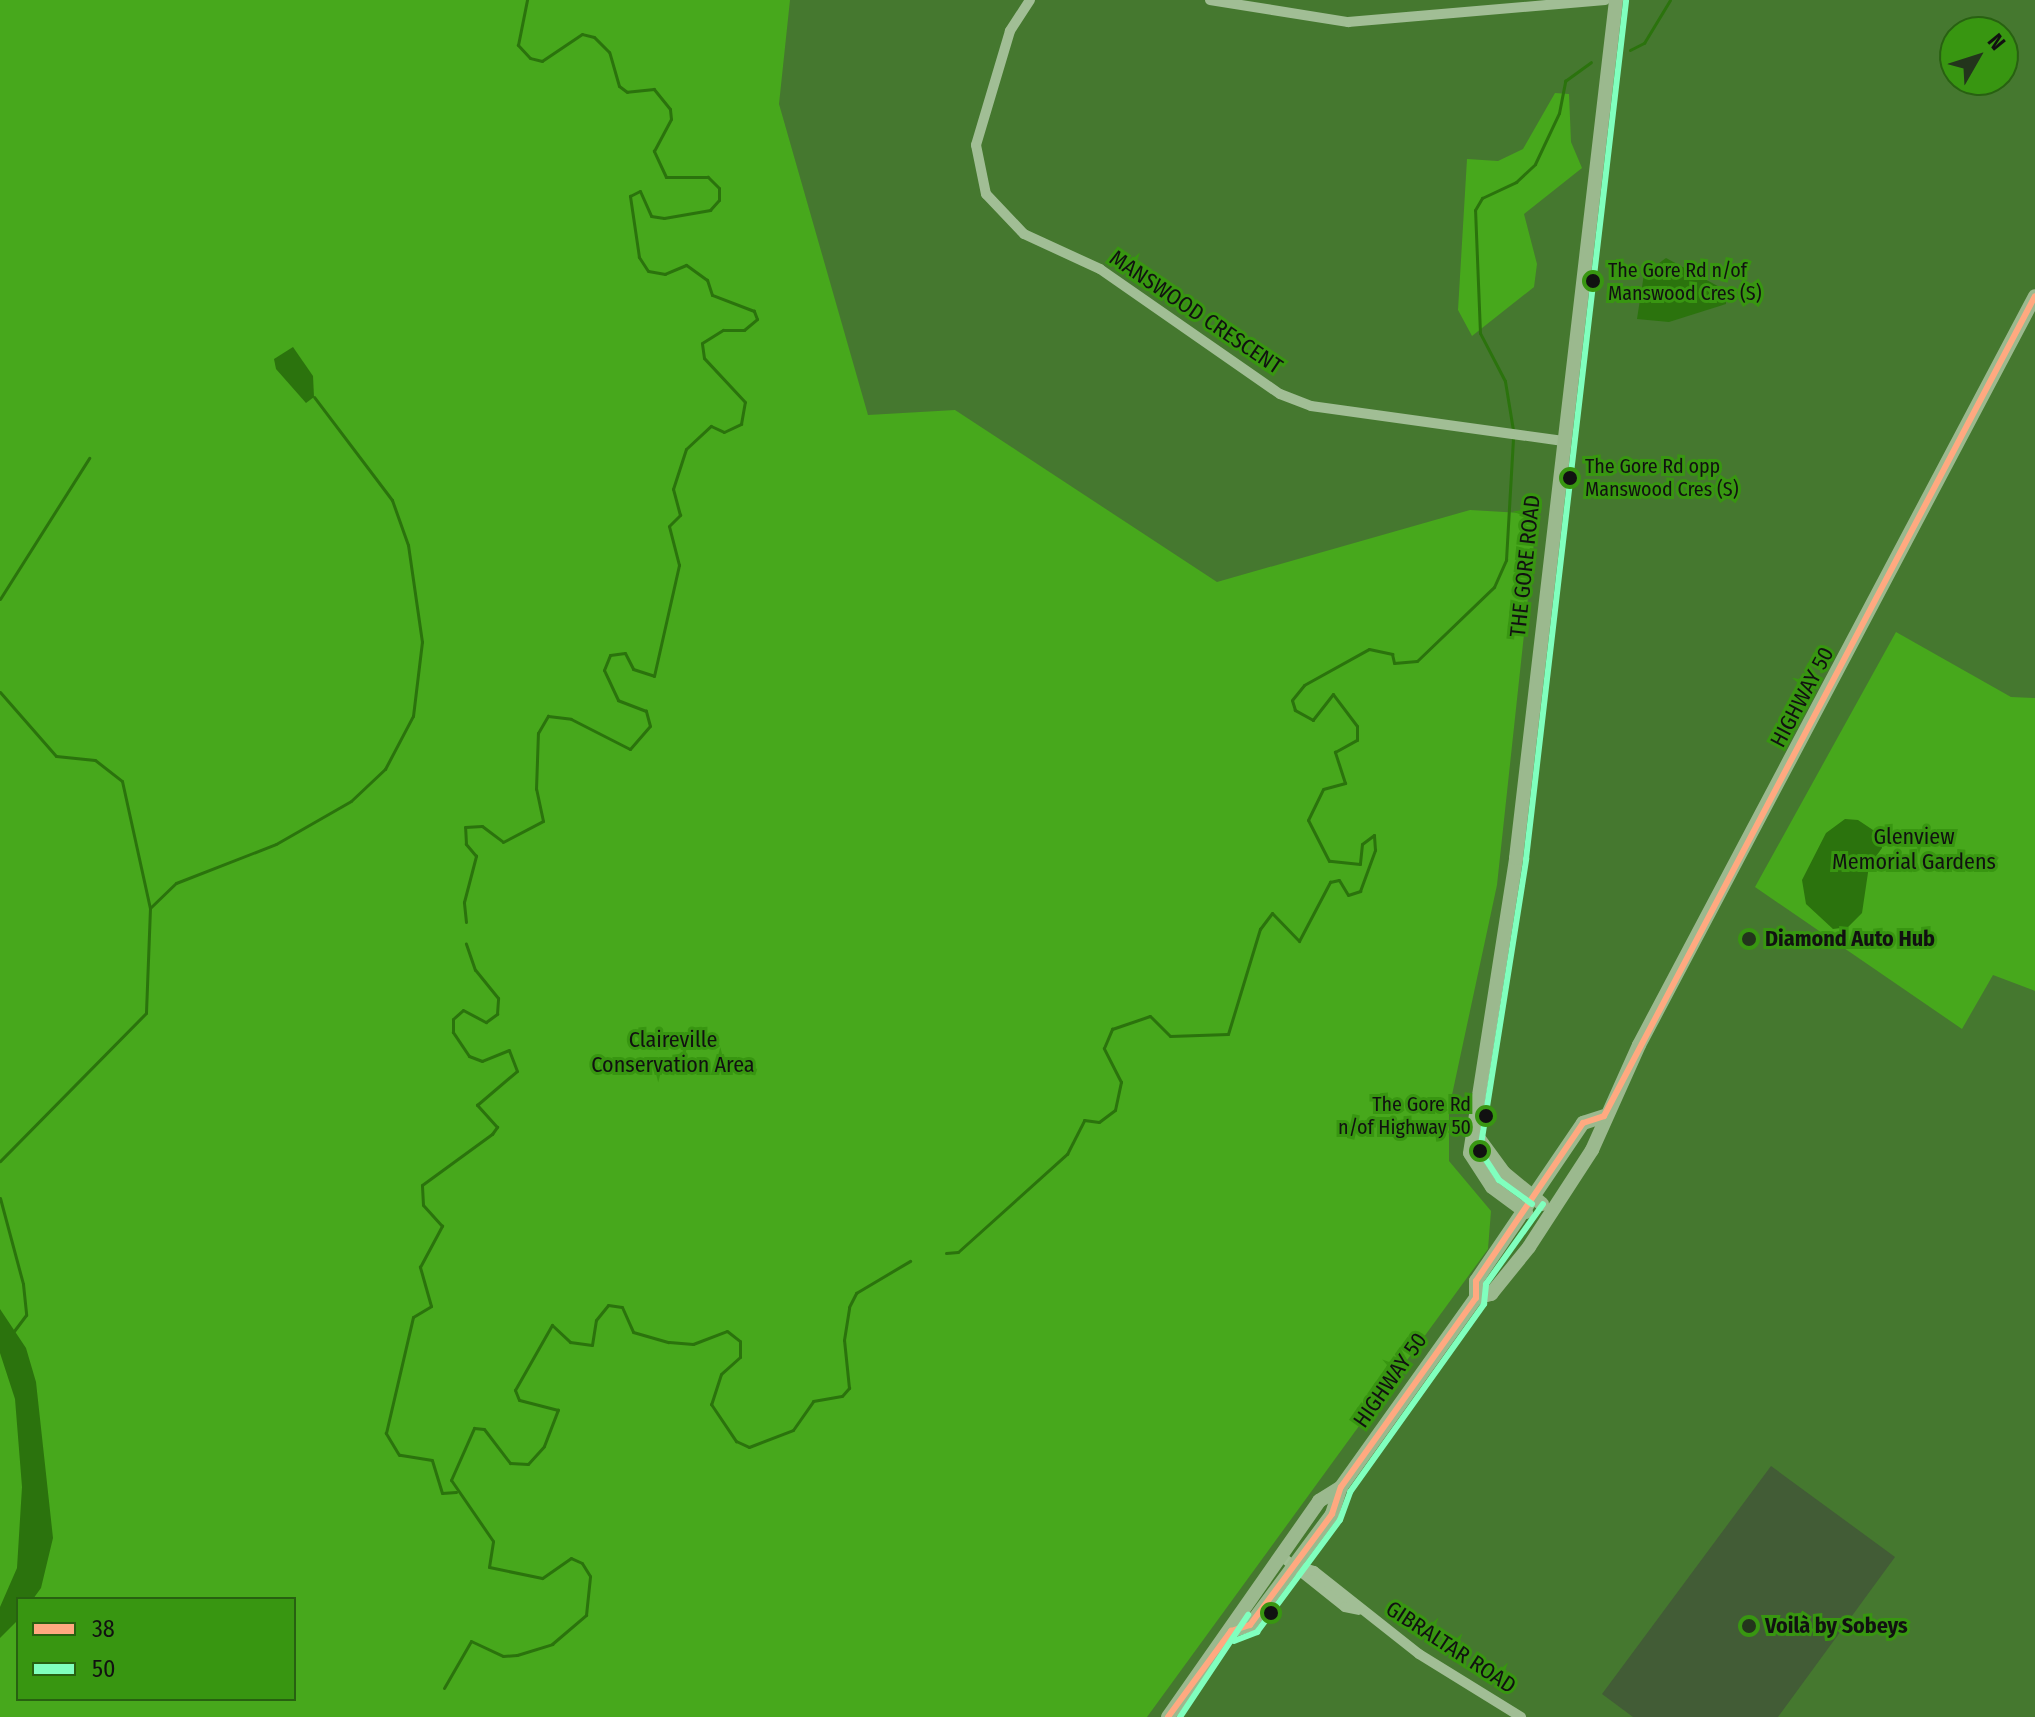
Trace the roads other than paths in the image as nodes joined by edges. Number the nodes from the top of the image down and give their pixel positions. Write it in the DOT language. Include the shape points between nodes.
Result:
graph roads {
  1 [pos="1030,0"];
  2 [pos="1210,0"];
  3 [pos="1605,0"];
  4 [pos="1616,0"];
  5 [pos="2035,296"];
  6 [pos="1562,441"];
  7 [pos="1604,1116"];
  8 [pos="1477,1136"];
  9 [pos="1535,1198"];
  10 [pos="1526,1212"];
  11 [pos="1553,1212"];
  12 [pos="1476,1298"];
  13 [pos="1341,1487"];
  14 [pos="1280,1555"];
  15 [pos="1294,1565"];
  16 [pos="1231,1631"];
  17 [pos="1168,1717"];
  18 [pos="1521,1717"];
  1 -- 6 [label="street, MANSWOOD CRESCENT" via="1010,31 976,145 986,194 1024,234 1131,289 1280,394 1311,406"];
  2 -- 3 [label="street" via="1348,22"];
  4 -- 6 [label="main road, THE GORE ROAD"];
  5 -- 7 [label="main road, HIGHWAY 50"];
  6 -- 8 [label="main road, THE GORE ROAD" via="1516,858 1477,1100"];
  7 -- 9 [label="main road, HIGHWAY 50" via="1583,1123"];
  7 -- 11 [label="main road, HIGHWAY 50" via="1601,1134"];
  8 -- 9 [label="main road" via="1504,1173"];
  8 -- 10 [label="main road, THE GORE ROAD" via="1470,1153 1480,1172"];
  9 -- 10 [label="main road, HIGHWAY 50"];
  9 -- 11 [label="main road"];
  10 -- 12 [label="main road, HIGHWAY 50" via="1476,1281"];
  11 -- 12 [label="main road, HIGHWAY 50" via="1491,1294"];
  12 -- 13 [label="main road, HIGHWAY 50"];
  13 -- 14 [label="main road, HIGHWAY 50" via="1319,1501"];
  13 -- 15 [label="main road, HIGHWAY 50" via="1332,1514"];
  14 -- 15 [label="street, GIBRALTAR ROAD"];
  14 -- 16 [label="main road, HIGHWAY 50"];
  15 -- 16 [label="main road, HIGHWAY 50" via="1250,1625"];
  15 -- 18 [label="street, GIBRALTAR ROAD" via="1314,1571 1359,1610"];
  16 -- 17 [label="main road, HIGHWAY 50"];
}
